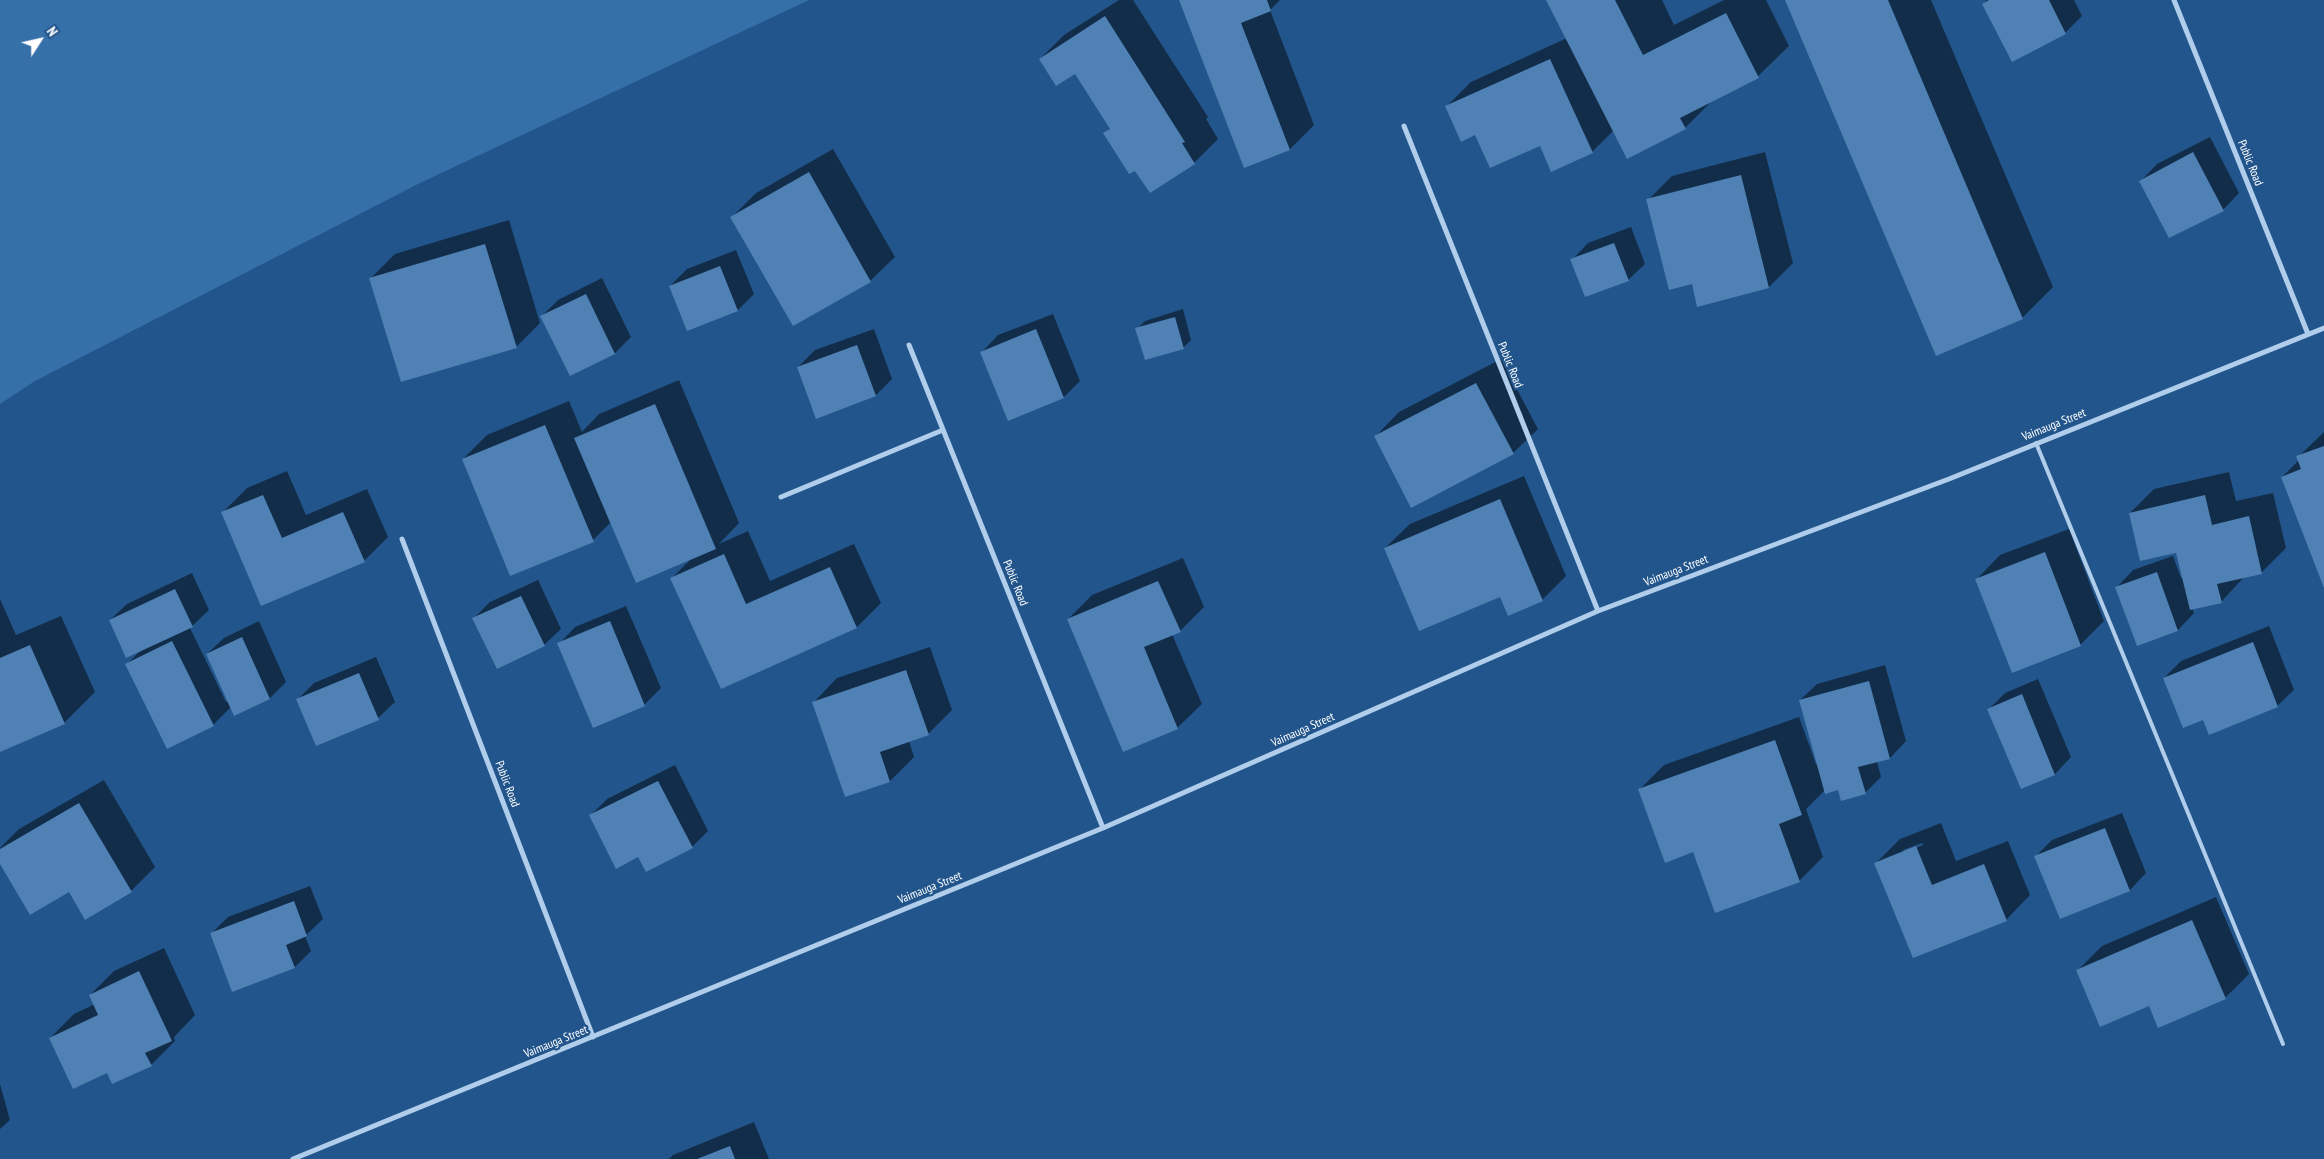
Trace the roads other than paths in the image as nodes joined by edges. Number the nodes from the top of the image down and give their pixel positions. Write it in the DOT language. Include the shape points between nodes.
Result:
graph roads {
  1 [pos="2174,0"];
  2 [pos="1404,126"];
  3 [pos="2324,328"];
  4 [pos="2308,334"];
  5 [pos="909,345"];
  6 [pos="943,430"];
  7 [pos="2036,443"];
  8 [pos="781,497"];
  9 [pos="402,539"];
  10 [pos="1598,611"];
  11 [pos="1103,828"];
  12 [pos="593,1037"];
  13 [pos="2283,1044"];
  14 [pos="293,1159"];
  1 -- 4 [label="street, Public Road"];
  2 -- 10 [label="street, Public Road"];
  3 -- 4 [label="street, Vaimauga Street"];
  4 -- 7 [label="street, Vaimauga Street"];
  5 -- 6 [label="street, Public Road"];
  6 -- 8 [label="street"];
  6 -- 11 [label="street, Public Road"];
  7 -- 10 [label="street, Vaimauga Street"];
  7 -- 13 [label="lane"];
  9 -- 12 [label="street, Public Road"];
  10 -- 11 [label="street, Vaimauga Street"];
  11 -- 12 [label="street, Vaimauga Street"];
  12 -- 14 [label="street, Vaimauga Street"];
}
